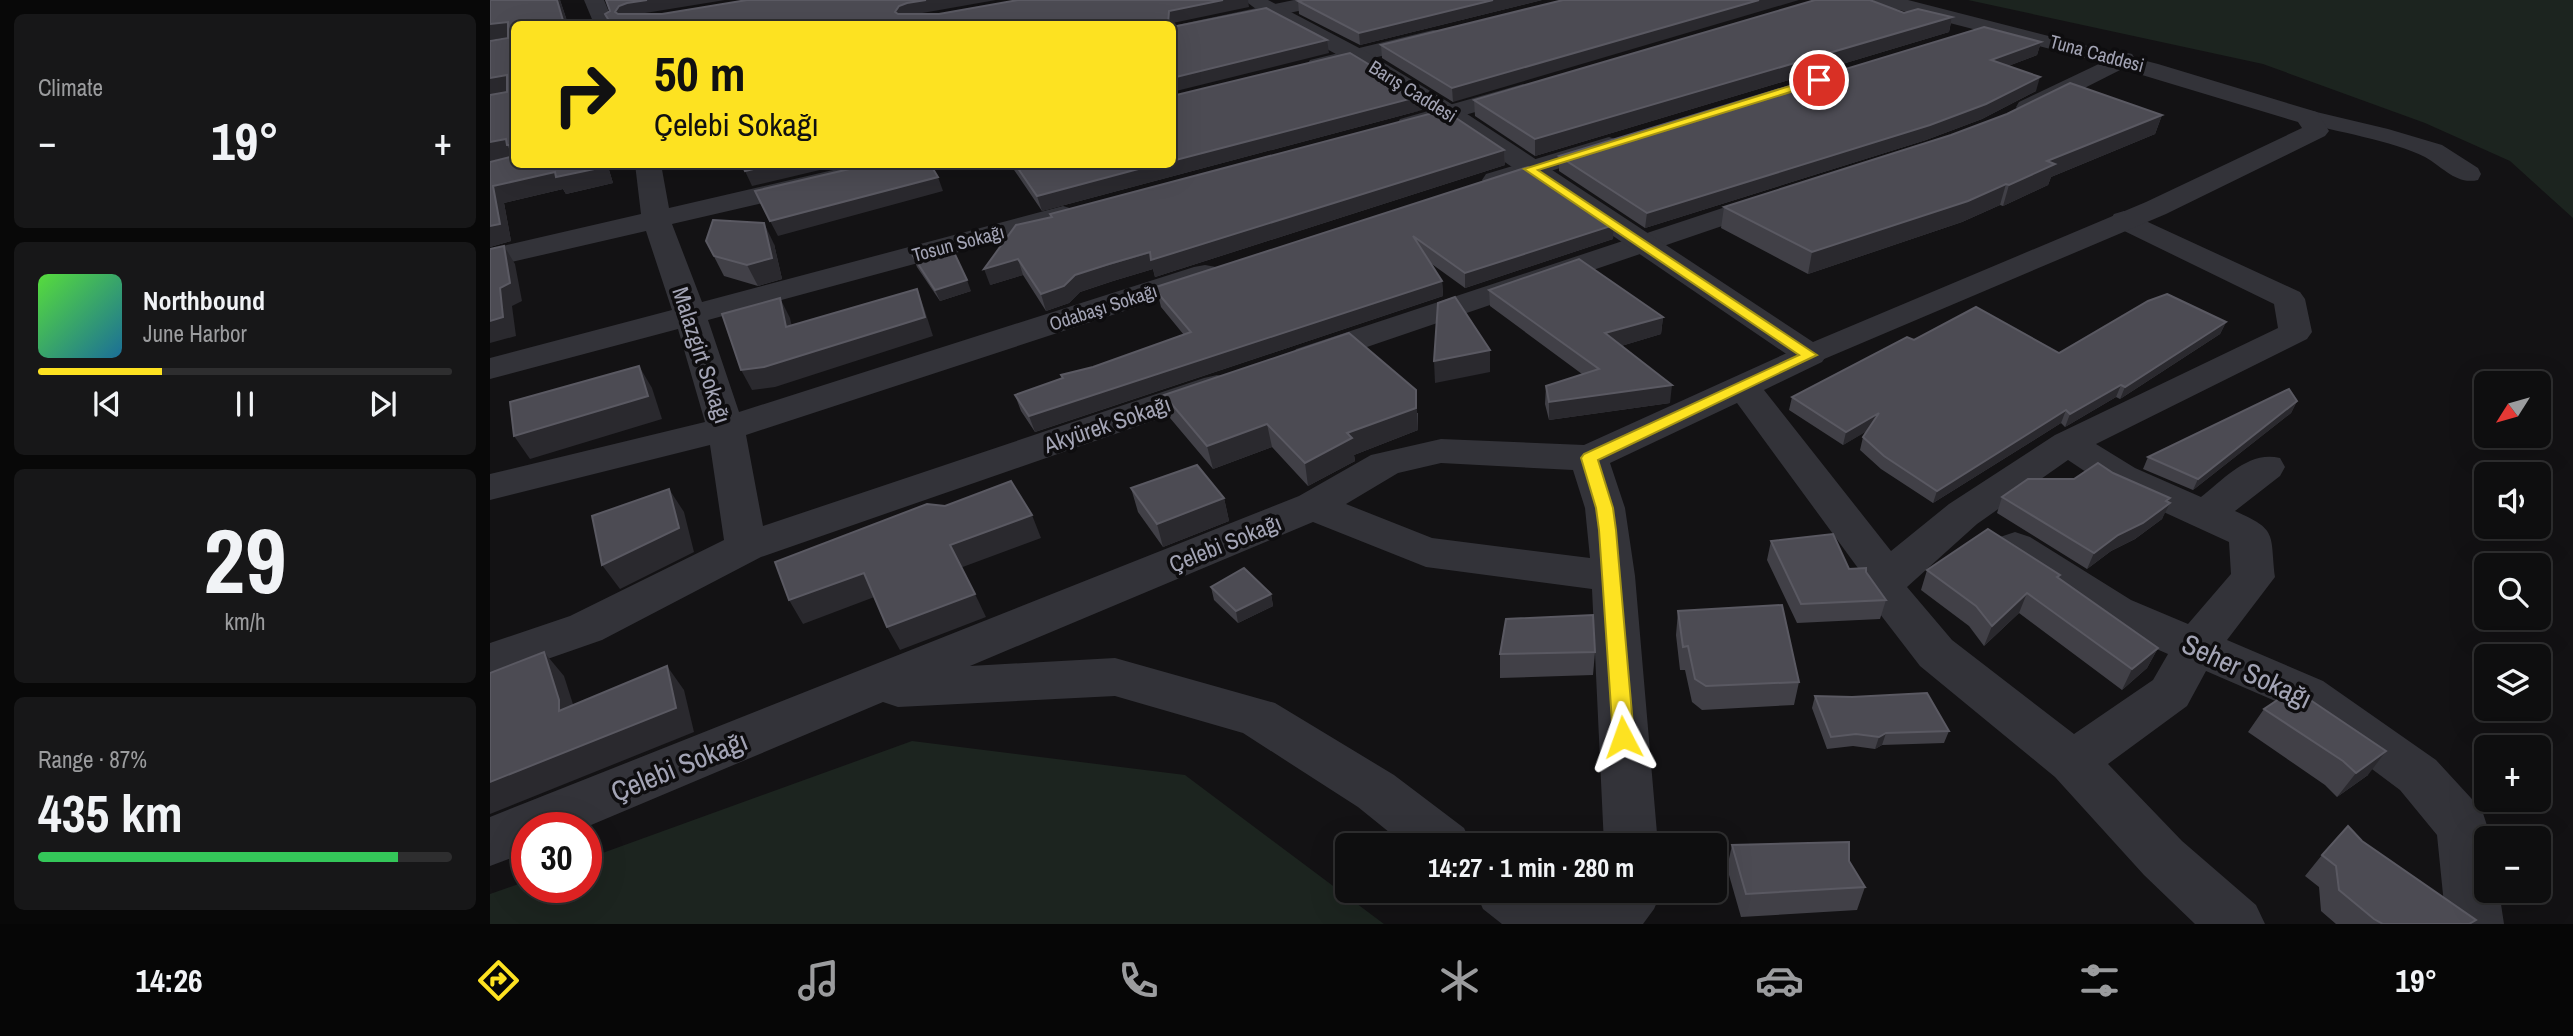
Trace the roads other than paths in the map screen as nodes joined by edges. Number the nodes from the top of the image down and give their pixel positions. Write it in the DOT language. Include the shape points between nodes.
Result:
graph roads {
  1 [pos="594,0"];
  2 [pos="1322,0"];
  3 [pos="1884,0"];
  4 [pos="1263,6"];
  5 [pos="603,21"];
  6 [pos="1994,27"];
  7 [pos="1457,29"];
  8 [pos="1176,31"];
  9 [pos="1934,45"];
  10 [pos="1355,55"];
  11 [pos="2123,60"];
  12 [pos="1303,69"];
  13 [pos="1554,82"];
  14 [pos="1449,113"];
  15 [pos="2308,117"];
  16 [pos="2004,120"];
  17 [pos="1383,131"];
  18 [pos="1635,137"];
  19 [pos="649,168"];
  20 [pos="879,168"];
  21 [pos="1529,169"];
  22 [pos="2468,174"];
  23 [pos="1807,188"];
  24 [pos="1464,191"];
  25 [pos="1090,208"];
  26 [pos="656,219"];
  27 [pos="2124,219"];
  28 [pos="1640,242"];
  29 [pos="490,258"];
  30 [pos="1227,267"];
  31 [pos="690,314"];
  32 [pos="1810,355"];
  33 [pos="490,369"];
  34 [pos="1743,386"];
  35 [pos="726,429"];
  36 [pos="2068,443"];
  37 [pos="1589,458"];
  38 [pos="2266,467"];
  39 [pos="490,487"];
  40 [pos="1314,506"];
  41 [pos="1963,514"];
  42 [pos="2205,514"];
  43 [pos="746,547"];
  44 [pos="1613,576"];
  45 [pos="1888,577"];
  46 [pos="2195,647"];
  47 [pos="490,661"];
  48 [pos="869,689"];
  49 [pos="2073,762"];
  50 [pos="1430,833"];
  51 [pos="1630,833"];
  52 [pos="490,842"];
  53 [pos="1519,903"];
  54 [pos="1625,903"];
  55 [pos="1588,924"];
  56 [pos="1608,924"];
  57 [pos="2236,924"];
  58 [pos="2475,924"];
  1 -- 5 [label="street"];
  2 -- 4 [label="street"];
  3 -- 6 [label="street, Tuna Caddesi"];
  4 -- 8 [label="street"];
  4 -- 10 [label="street, Barış Caddesi"];
  6 -- 9 [label="street"];
  6 -- 11 [label="street, Tuna Caddesi"];
  7 -- 10 [label="street"];
  10 -- 12 [label="street"];
  10 -- 14 [label="street, Barış Caddesi"];
  11 -- 15 [label="street, Tuna Caddesi"];
  11 -- 16 [label="street"];
  13 -- 14 [label="street"];
  14 -- 17 [label="street"];
  14 -- 21 [label="street, Barış Caddesi"];
  15 -- 22 [label="street, Tuna Caddesi" via="2432,151"];
  15 -- 27 [label="street, Çelebi Sokağı" via="2316,131"];
  18 -- 21 [label="street"];
  19 -- 26 [label="street, Malazgirt Sokağı"];
  20 -- 26 [label="street"];
  21 -- 24 [label="street"];
  21 -- 28 [label="street, Barış Caddesi"];
  23 -- 28 [label="street, Akyürek Sokağı"];
  25 -- 31 [label="street, Tosun Sokağı"];
  26 -- 29 [label="street"];
  26 -- 31 [label="street, Malazgirt Sokağı"];
  27 -- 32 [label="street, Çelebi Sokağı"];
  27 -- 36 [label="street" via="2289,299 2295,332"];
  28 -- 32 [label="street, Barış Caddesi"];
  28 -- 43 [label="street, Akyürek Sokağı"];
  30 -- 35 [label="street, Odabaşı Sokağı"];
  31 -- 33 [label="street, Tosun Sokağı"];
  31 -- 35 [label="street, Malazgirt Sokağı"];
  32 -- 34 [label="street, Çelebi Sokağı"];
  34 -- 37 [label="street, Çelebi Sokağı"];
  34 -- 45 [label="street"];
  35 -- 39 [label="street, Odabaşı Sokağı"];
  35 -- 43 [label="street, Malazgirt Sokağı"];
  36 -- 41 [label="street"];
  36 -- 42 [label="street" via="2121,477"];
  37 -- 40 [label="street, Çelebi Sokağı" via="1441,451 1385,464"];
  37 -- 44 [label="street" via="1605,508"];
  38 -- 42 [label="street"];
  40 -- 44 [label="street" via="1426,552"];
  40 -- 48 [label="street, Çelebi Sokağı"];
  41 -- 45 [label="street"];
  41 -- 46 [label="street, Seher Sokağı" via="2115,612"];
  42 -- 46 [label="street" via="2249,534 2253,577"];
  43 -- 47 [label="street, Akyürek Sokağı" via="586,628"];
  44 -- 51 [label="street"];
  45 -- 49 [label="street" via="1885,590 1936,653"];
  46 -- 49 [label="street" via="2170,693"];
  46 -- 58 [label="street, Seher Sokağı" via="2306,694 2418,775 2463,827"];
  48 -- 50 [label="street, Çelebi Sokağı" via="1115,677 1258,717 1376,791"];
  48 -- 52 [label="street, Çelebi Sokağı"];
  49 -- 57 [label="street" via="2163,858"];
  53 -- 55 [label="street"];
  54 -- 56 [label="street"];
}
